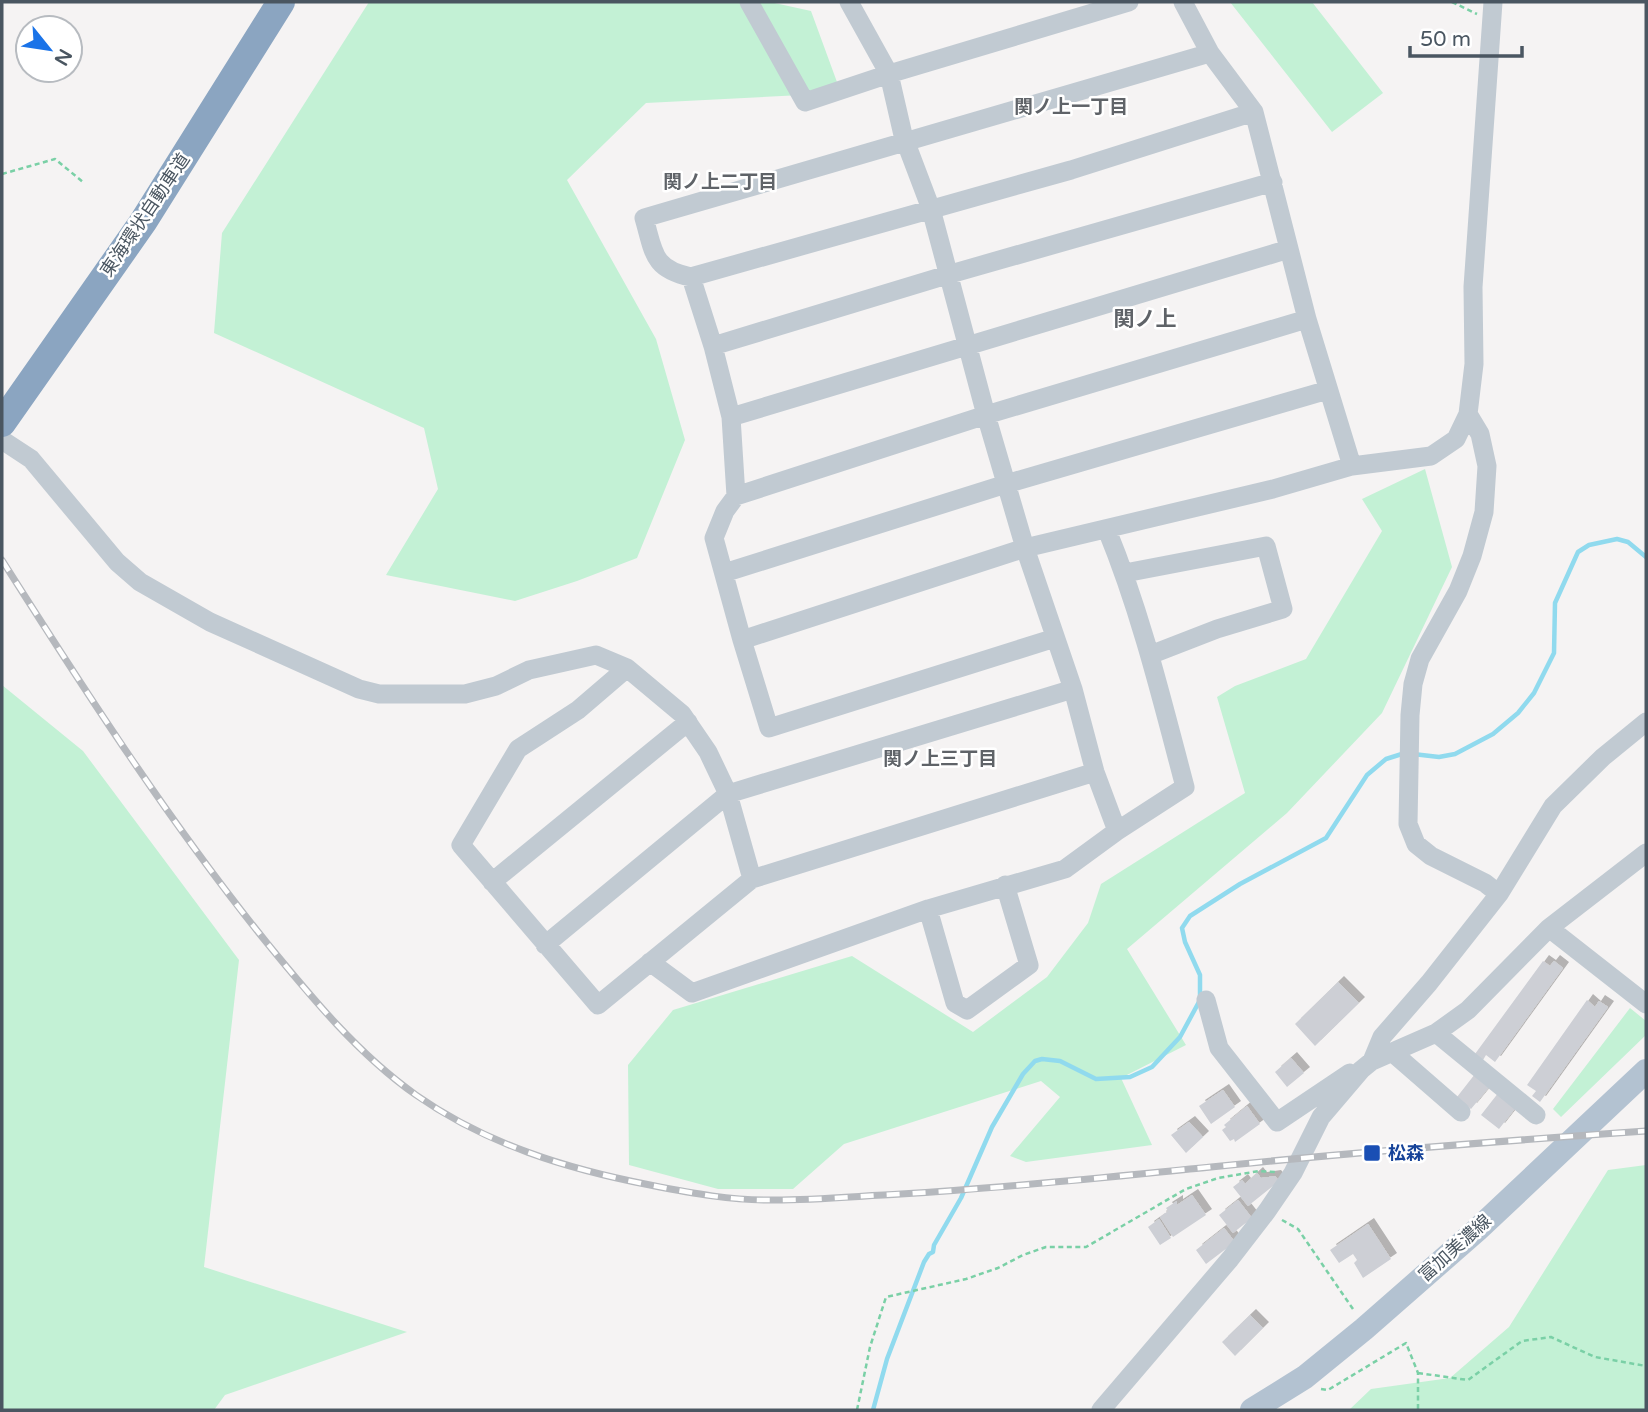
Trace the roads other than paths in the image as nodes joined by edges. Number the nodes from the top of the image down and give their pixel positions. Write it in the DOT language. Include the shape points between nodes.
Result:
graph roads {
  1 [pos="281,2"];
  2 [pos="749,2"];
  3 [pos="1129,2"];
  4 [pos="1183,2"];
  5 [pos="852,3"];
  6 [pos="1493,11"];
  7 [pos="1210,53"];
  8 [pos="889,74"];
  9 [pos="1254,112"];
  10 [pos="906,143"];
  11 [pos="1273,182"];
  12 [pos="931,209"];
  13 [pos="1289,249"];
  14 [pos="947,275"];
  15 [pos="691,277"];
  16 [pos="1307,319"];
  17 [pos="713,346"];
  18 [pos="967,346"];
  19 [pos="1328,390"];
  20 [pos="1468,414"];
  21 [pos="986,415"];
  22 [pos="731,417"];
  23 [pos="2,423"];
  24 [pos="2,440"];
  25 [pos="1352,466"];
  26 [pos="1006,484"];
  27 [pos="736,496"];
  28 [pos="1107,530"];
  29 [pos="1025,548"];
  30 [pos="724,573"];
  31 [pos="1125,573"];
  32 [pos="1055,638"];
  33 [pos="742,640"];
  34 [pos="1150,655"];
  35 [pos="627,668"];
  36 [pos="1073,689"];
  37 [pos="688,722"];
  38 [pos="1646,722"];
  39 [pos="1096,772"];
  40 [pos="728,794"];
  41 [pos="1117,831"];
  42 [pos="1646,853"];
  43 [pos="752,879"];
  44 [pos="492,882"];
  45 [pos="1005,885"];
  46 [pos="1499,894"];
  47 [pos="928,909"];
  48 [pos="1549,928"];
  49 [pos="545,945"];
  50 [pos="650,962"];
  51 [pos="1206,1000"];
  52 [pos="1646,1004"];
  53 [pos="1436,1032"];
  54 [pos="1392,1052"];
  55 [pos="1366,1065"];
  56 [pos="1646,1071"];
  57 [pos="1461,1111"];
  58 [pos="1536,1115"];
  59 [pos="1101,1410"];
  60 [pos="1252,1410"];
  1 -- 23 [label="highway, 東海環状自動車道" via="143,222"];
  2 -- 8 [label="street" via="804,102"];
  3 -- 8 [label="street"];
  4 -- 7 [label="street"];
  5 -- 8 [label="street"];
  6 -- 20 [label="street"];
  7 -- 9 [label="street"];
  7 -- 10 [label="street"];
  8 -- 10 [label="street"];
  9 -- 11 [label="street"];
  9 -- 12 [label="street"];
  10 -- 12 [label="street"];
  10 -- 15 [label="street" via="644,218 656,259 672,273"];
  11 -- 13 [label="street"];
  11 -- 14 [label="street"];
  12 -- 14 [label="street"];
  12 -- 15 [label="street"];
  13 -- 16 [label="street"];
  13 -- 18 [label="street"];
  14 -- 17 [label="street"];
  14 -- 18 [label="street"];
  15 -- 17 [label="street"];
  16 -- 19 [label="street"];
  16 -- 21 [label="street"];
  17 -- 22 [label="street"];
  18 -- 21 [label="street"];
  18 -- 22 [label="street"];
  19 -- 25 [label="street"];
  19 -- 26 [label="street"];
  20 -- 25 [label="street" via="1456,439 1431,456"];
  20 -- 46 [label="street" via="1480,434 1487,466 1484,512 1458,591 1420,659 1413,684 1408,824 1416,844"];
  21 -- 26 [label="street"];
  21 -- 27 [label="street"];
  22 -- 27 [label="street"];
  24 -- 35 [label="street" via="31,459 117,562 140,582 210,622 359,689 379,694 465,694 529,670 596,655"];
  25 -- 28 [label="street"];
  26 -- 29 [label="street"];
  26 -- 30 [label="street"];
  27 -- 30 [label="street" via="714,538"];
  28 -- 29 [label="street"];
  28 -- 31 [label="street"];
  29 -- 32 [label="street"];
  29 -- 33 [label="street"];
  30 -- 33 [label="street"];
  31 -- 34 [label="street"];
  31 -- 34 [label="street" via="1266,546 1283,608"];
  32 -- 33 [label="street" via="769,728"];
  32 -- 36 [label="street"];
  34 -- 41 [label="street" via="1185,787"];
  35 -- 37 [label="street"];
  35 -- 44 [label="street" via="578,710 518,749 461,845"];
  36 -- 39 [label="street"];
  36 -- 40 [label="street"];
  37 -- 40 [label="street"];
  37 -- 44 [label="street"];
  38 -- 46 [label="street" via="1553,806"];
  39 -- 41 [label="street"];
  39 -- 43 [label="street"];
  40 -- 43 [label="street"];
  40 -- 49 [label="street"];
  41 -- 45 [label="street" via="1065,869"];
  42 -- 48 [label="street"];
  43 -- 50 [label="street"];
  44 -- 49 [label="street"];
  45 -- 47 [label="street"];
  45 -- 47 [label="street" via="1029,965 967,1010 955,1003"];
  46 -- 55 [label="street" via="1382,1037"];
  47 -- 50 [label="street" via="692,993"];
  48 -- 52 [label="street"];
  48 -- 53 [label="street" via="1468,1010"];
  49 -- 50 [label="street" via="598,1006"];
  51 -- 55 [label="street" via="1219,1048 1278,1122 1345,1074"];
  53 -- 54 [label="street"];
  53 -- 58 [label="street"];
  54 -- 55 [label="street"];
  54 -- 57 [label="street"];
  55 -- 59 [label="street" via="1321,1117 1293,1173 1267,1211"];
  56 -- 60 [label="main road, 富加美濃線" via="1364,1329 1305,1377"];
}
